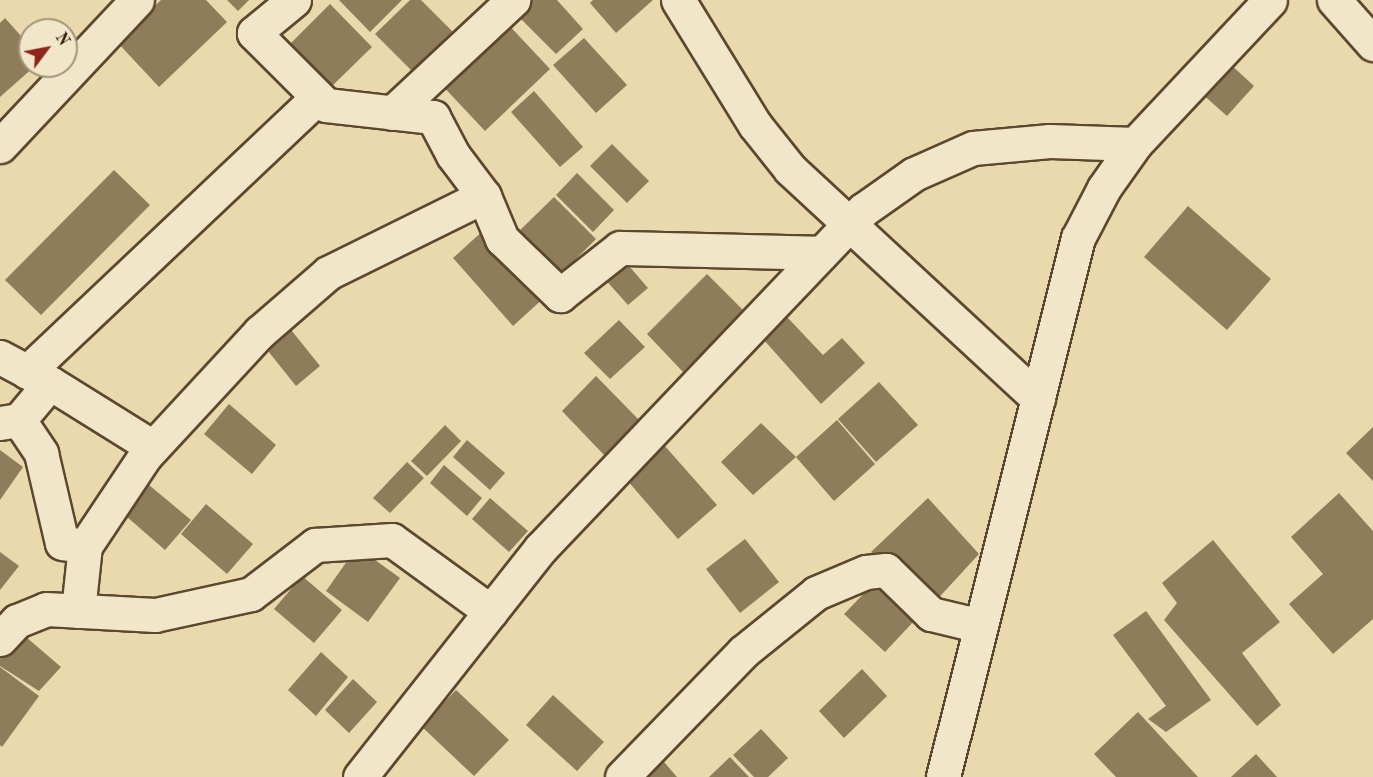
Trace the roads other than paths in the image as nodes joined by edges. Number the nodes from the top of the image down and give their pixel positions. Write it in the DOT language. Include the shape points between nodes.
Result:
graph roads {
  1 [pos="137,0"];
  2 [pos="294,0"];
  3 [pos="513,0"];
  4 [pos="678,0"];
  5 [pos="1270,0"];
  6 [pos="1334,0"];
  7 [pos="1373,44"];
  8 [pos="318,97"];
  9 [pos="392,113"];
  10 [pos="1135,144"];
  11 [pos="0,146"];
  12 [pos="484,195"];
  13 [pos="850,223"];
  14 [pos="821,253"];
  15 [pos="26,371"];
  16 [pos="1038,399"];
  17 [pos="9,422"];
  18 [pos="153,447"];
  19 [pos="85,546"];
  20 [pos="78,611"];
  21 [pos="491,612"];
  22 [pos="981,626"];
  23 [pos="0,639"];
  24 [pos="360,777"];
  25 [pos="622,777"];
  26 [pos="943,777"];
  1 -- 11 [label="street"];
  2 -- 8 [label="street" via="254,33"];
  3 -- 9 [label="street"];
  4 -- 13 [label="street" via="755,125 790,169"];
  5 -- 10 [label="street"];
  6 -- 7 [label="street"];
  8 -- 9 [label="street" via="326,105"];
  8 -- 15 [label="street"];
  9 -- 12 [label="street" via="433,117 453,155"];
  10 -- 13 [label="street" via="1050,141 973,148 914,174"];
  10 -- 16 [label="street" via="1104,188 1078,238"];
  12 -- 14 [label="street" via="502,239 560,295 620,248"];
  12 -- 18 [label="street" via="328,273 260,332"];
  13 -- 14 [label="street"];
  13 -- 16 [label="street"];
  14 -- 21 [label="street" via="541,548"];
  15 -- 17 [label="street"];
  15 -- 18 [label="street"];
  16 -- 22 [label="street"];
  17 -- 19 [label="street" via="42,453 62,543"];
  18 -- 19 [label="street"];
  19 -- 20 [label="street"];
  20 -- 21 [label="street" via="155,615 251,594 315,545 392,540"];
  20 -- 23 [label="street" via="46,609 17,621"];
  21 -- 24 [label="street"];
  22 -- 25 [label="street" via="931,614 885,570 866,572 816,592 743,652"];
  22 -- 26 [label="street"];
}
